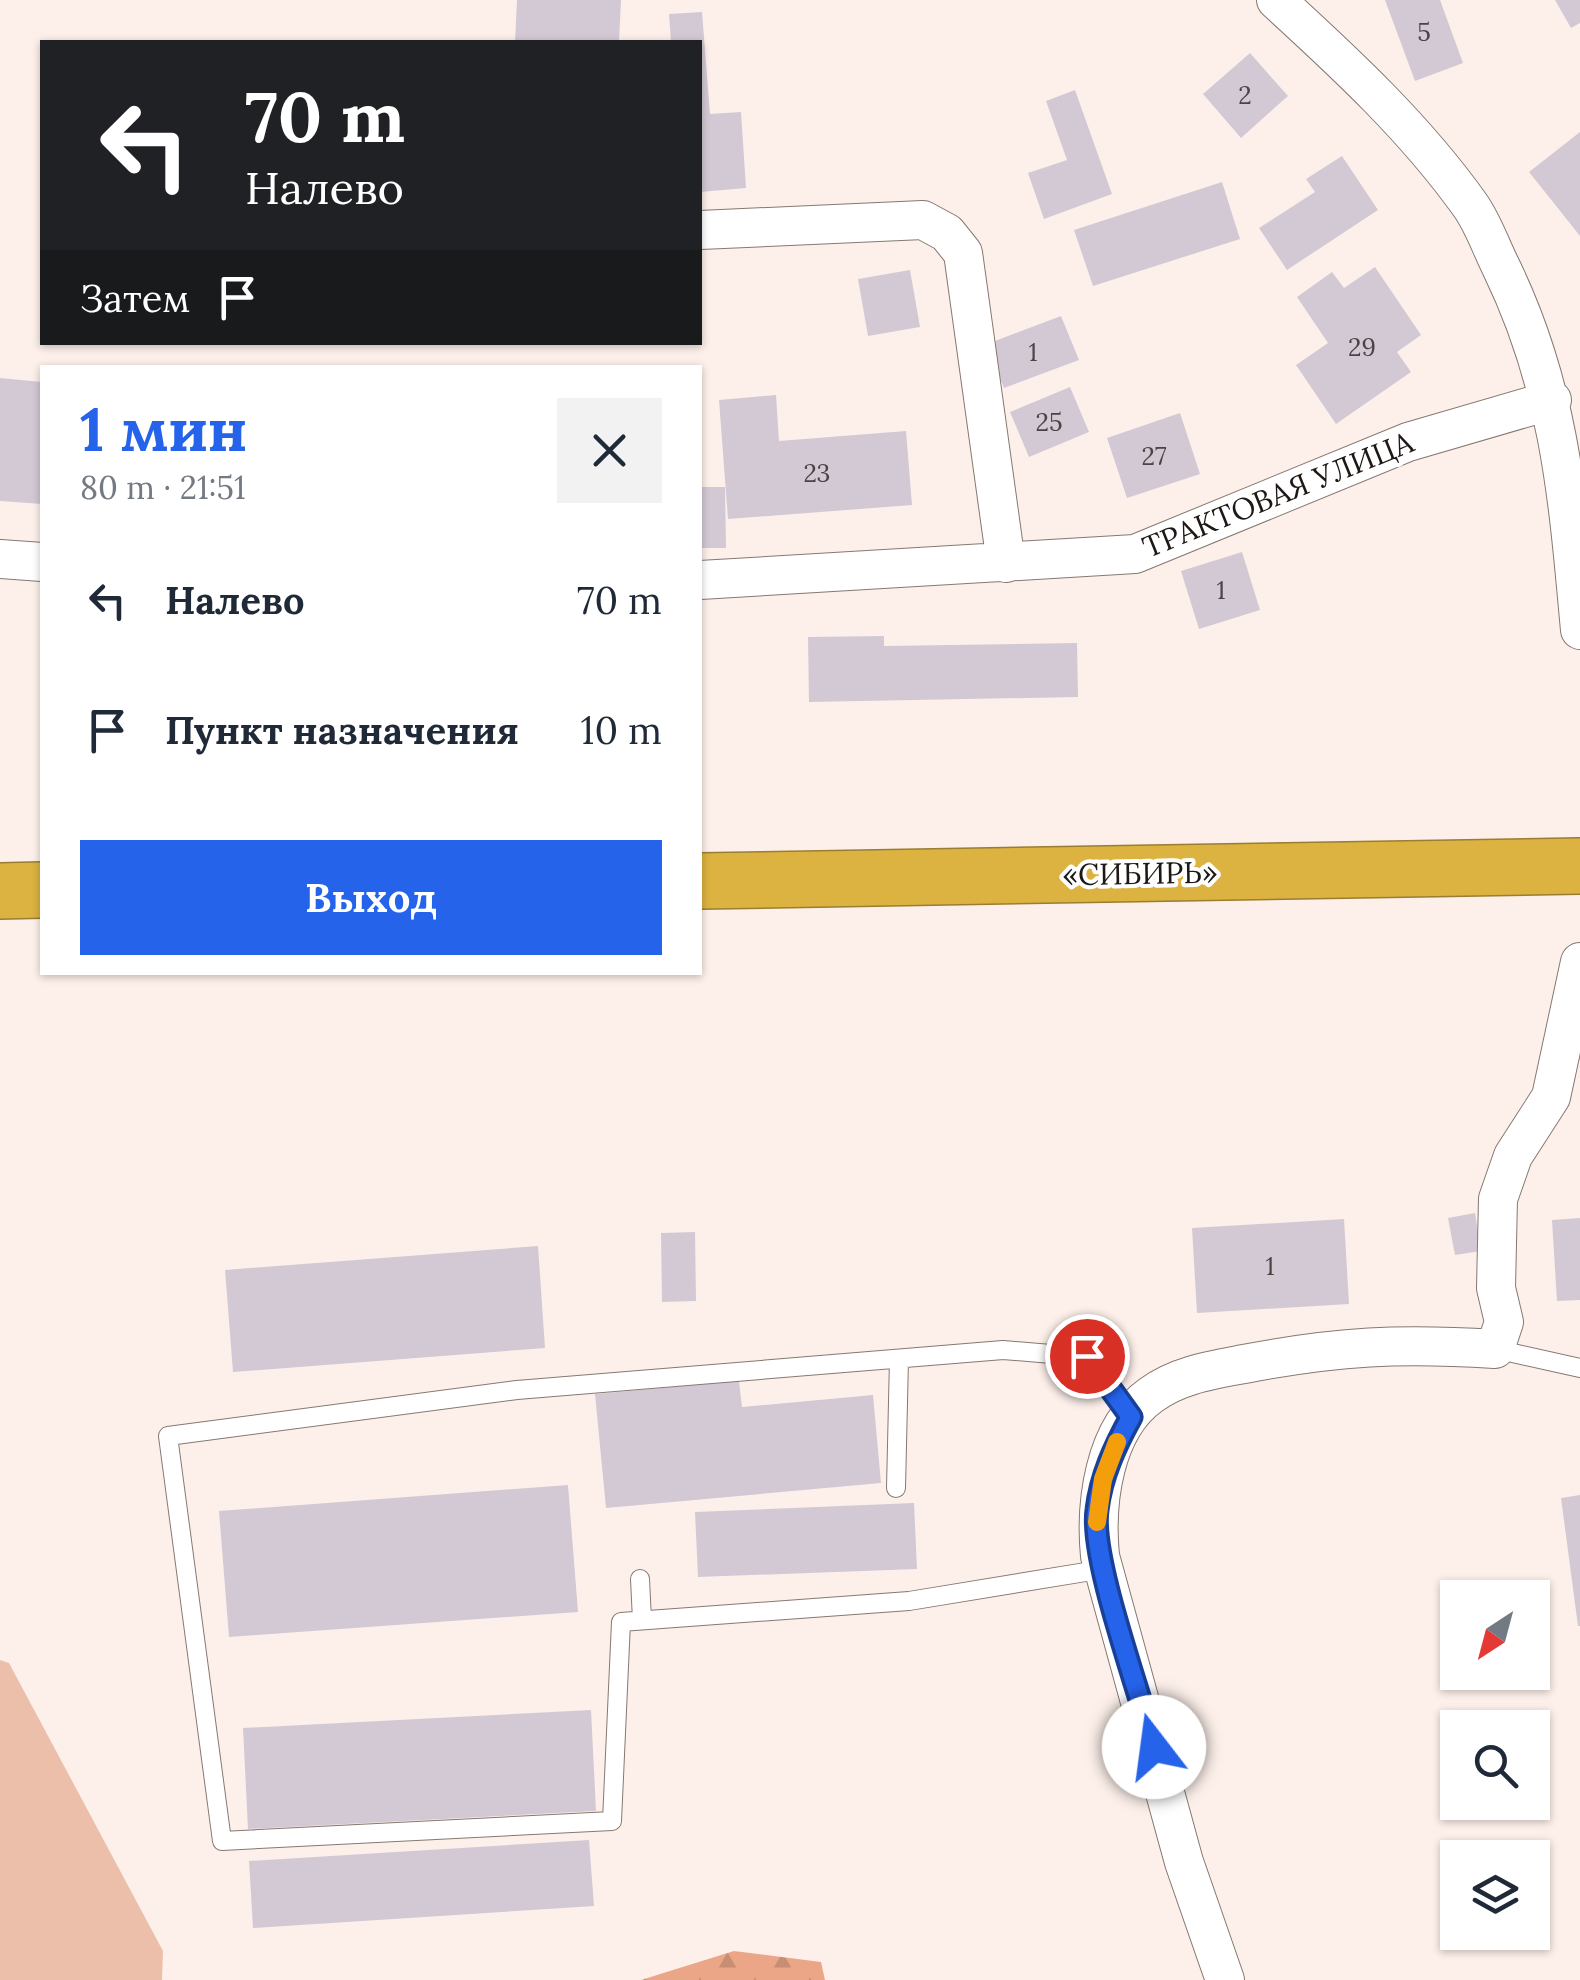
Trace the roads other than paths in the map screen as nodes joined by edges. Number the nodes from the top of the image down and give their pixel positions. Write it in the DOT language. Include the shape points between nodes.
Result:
graph roads {
  1 [pos="1276,0"];
  2 [pos="702,230"];
  3 [pos="1552,400"];
  4 [pos="0,559"];
  5 [pos="40,562"];
  6 [pos="1006,562"];
  7 [pos="702,580"];
  8 [pos="1580,630"];
  9 [pos="1580,866"];
  10 [pos="702,881"];
  11 [pos="40,890"];
  12 [pos="0,891"];
  13 [pos="1580,962"];
  14 [pos="1495,1350"];
  15 [pos="899,1359"];
  16 [pos="1580,1368"];
  17 [pos="1131,1417"];
  18 [pos="896,1488"];
  19 [pos="1104,1569"];
  20 [pos="640,1579"];
  21 [pos="642,1620"];
  22 [pos="1225,1980"];
  1 -- 3 [label="street" via="1386,102 1472,207 1513,292"];
  2 -- 6 [label="street" via="924,220 956,241 963,253"];
  3 -- 6 [label="street, ТРАКТОВАЯ УЛИЦА" via="1408,442 1135,554"];
  3 -- 8 [label="street"];
  4 -- 5 [label="street"];
  6 -- 7 [label="street, ТРАКТОВАЯ УЛИЦА"];
  9 -- 10 [label="highway, «СИБИРЬ»"];
  11 -- 12 [label="highway"];
  13 -- 14 [label="street" via="1551,1097 1513,1156 1498,1199 1496,1288 1504,1322"];
  14 -- 16 [label="lane"];
  14 -- 17 [label="street" via="1360,1345 1277,1358 1177,1380 1148,1396"];
  15 -- 17 [label="lane" via="1003,1350 1087,1356"];
  15 -- 18 [label="lane"];
  15 -- 21 [label="lane" via="516,1390 168,1436 222,1842 612,1821 621,1622"];
  17 -- 19 [label="street" via="1114,1448 1096,1514"];
  19 -- 21 [label="lane" via="909,1601"];
  19 -- 22 [label="street" via="1184,1862"];
  20 -- 21 [label="lane"];
}
